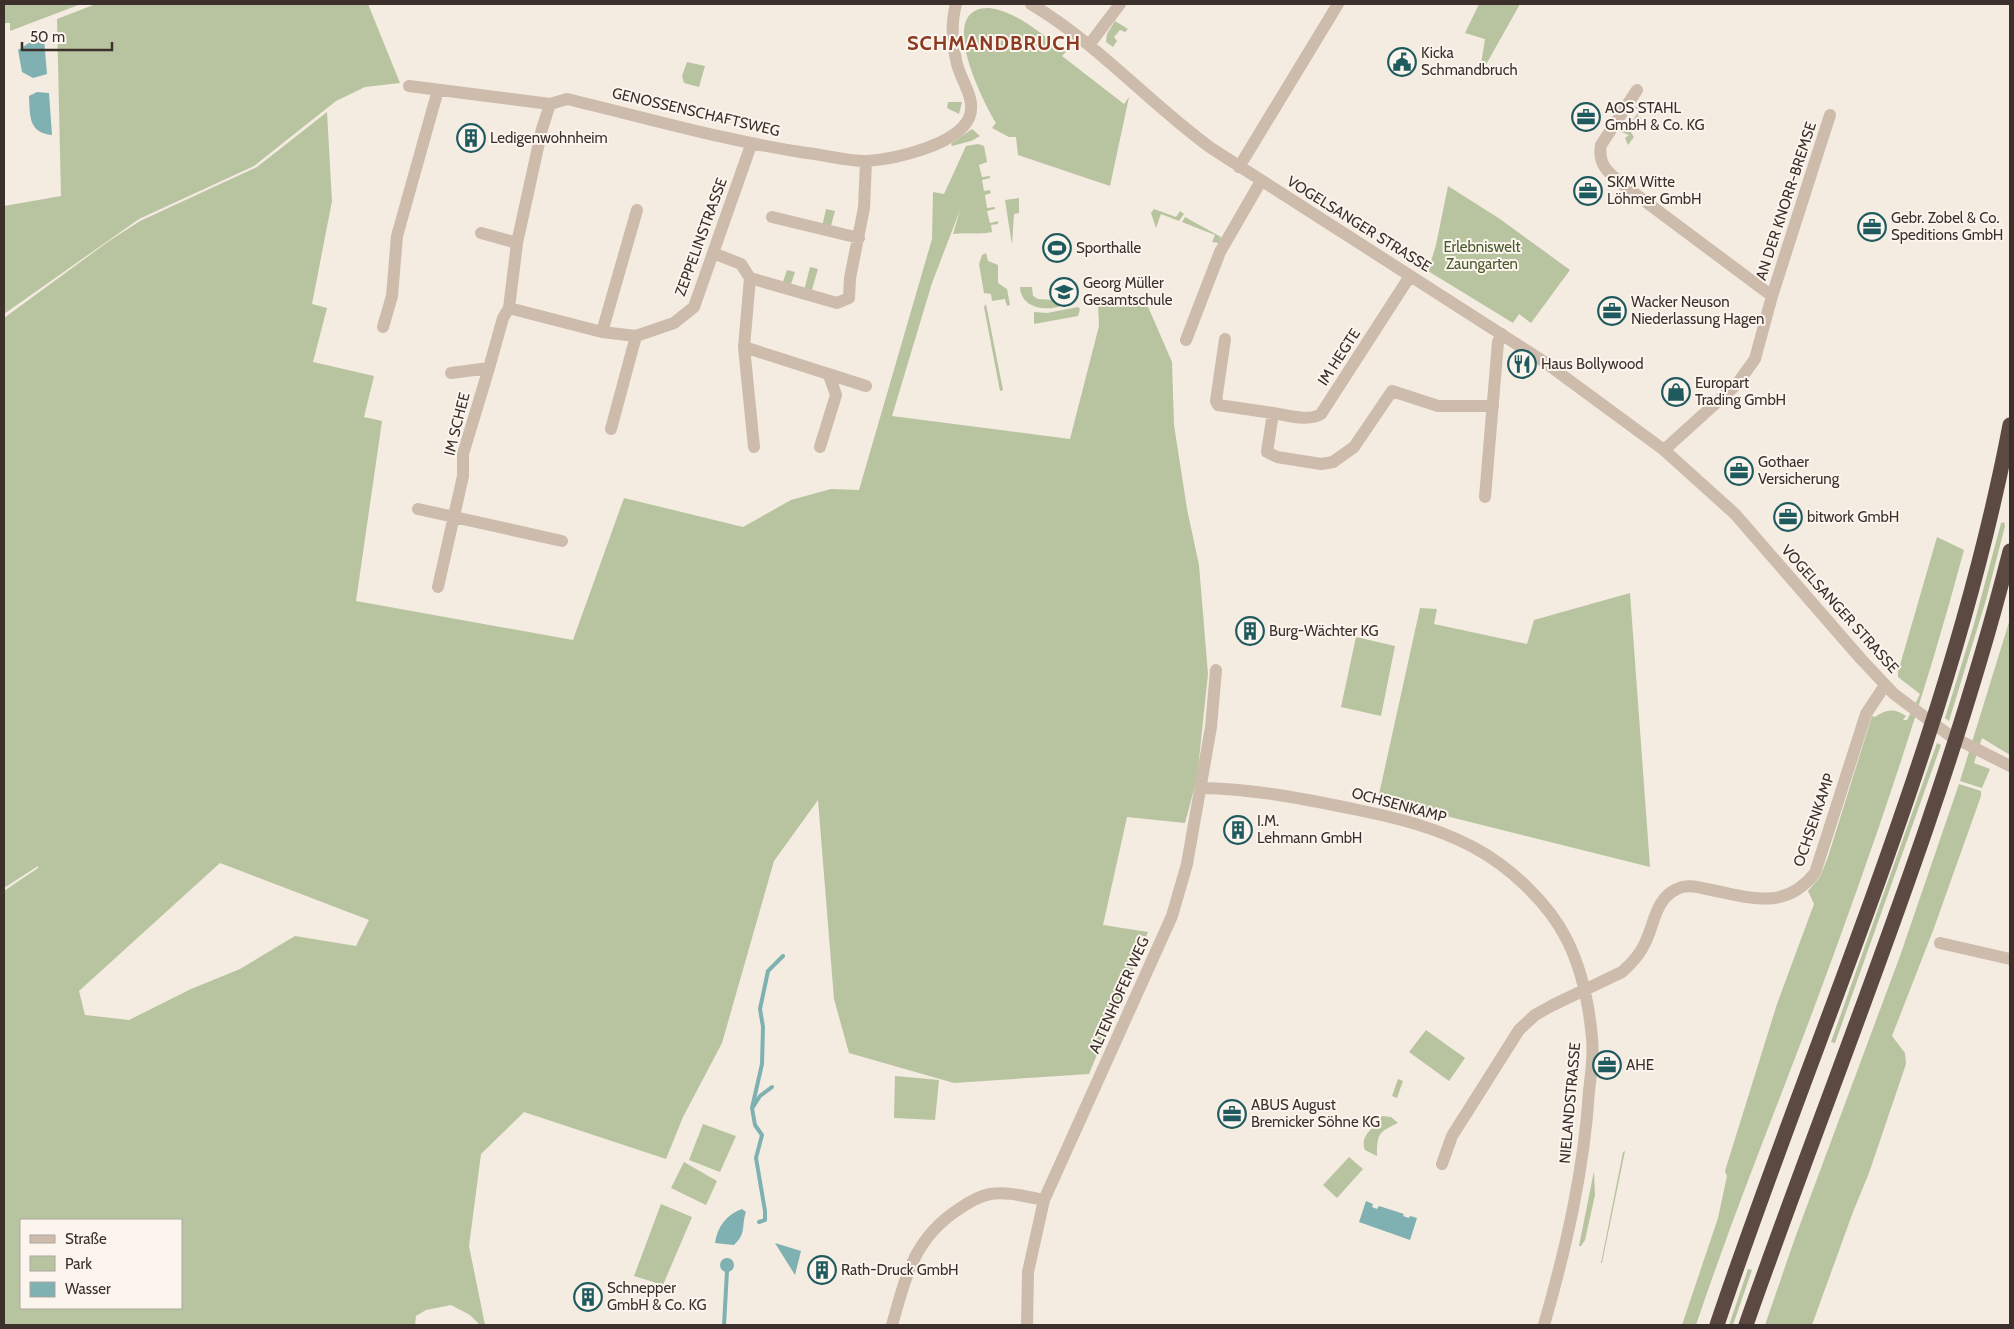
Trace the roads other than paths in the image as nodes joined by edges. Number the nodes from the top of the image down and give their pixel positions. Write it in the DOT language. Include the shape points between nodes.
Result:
graph roads {
  1 [pos="956,4"];
  2 [pos="1031,4"];
  3 [pos="1120,4"];
  4 [pos="1338,4"];
  5 [pos="1088,45"];
  6 [pos="410,86"];
  7 [pos="438,90"];
  8 [pos="1637,90"];
  9 [pos="550,104"];
  10 [pos="1830,115"];
  11 [pos="751,145"];
  12 [pos="866,161"];
  13 [pos="1239,167"];
  14 [pos="1261,181"];
  15 [pos="637,210"];
  16 [pos="772,218"];
  17 [pos="480,233"];
  18 [pos="859,238"];
  19 [pos="517,243"];
  20 [pos="713,253"];
  21 [pos="1410,276"];
  22 [pos="750,278"];
  23 [pos="1772,296"];
  24 [pos="509,308"];
  25 [pos="384,327"];
  26 [pos="602,332"];
  27 [pos="1502,334"];
  28 [pos="636,336"];
  29 [pos="1225,339"];
  30 [pos="1186,340"];
  31 [pos="744,348"];
  32 [pos="489,368"];
  33 [pos="451,373"];
  34 [pos="829,375"];
  35 [pos="866,386"];
  36 [pos="1493,406"];
  37 [pos="1273,414"];
  38 [pos="2010,425"];
  39 [pos="611,429"];
  40 [pos="754,447"];
  41 [pos="820,447"];
  42 [pos="1664,450"];
  43 [pos="1485,497"];
  44 [pos="418,509"];
  45 [pos="452,517"];
  46 [pos="562,540"];
  47 [pos="2010,551"];
  48 [pos="438,587"];
  49 [pos="1216,670"];
  50 [pos="1885,685"];
  51 [pos="2010,766"];
  52 [pos="1201,788"];
  53 [pos="1940,944"];
  54 [pos="2010,958"];
  55 [pos="1585,991"];
  56 [pos="1442,1164"];
  57 [pos="1044,1200"];
  58 [pos="892,1325"];
  59 [pos="1027,1325"];
  60 [pos="1544,1325"];
  61 [pos="1717,1325"];
  62 [pos="1746,1325"];
  1 -- 12 [label="street, GENOSSENSCHAFTSWEG" via="952,22 954,49 971,103 967,121 933,146"];
  2 -- 5 [label="street, VOGELSANGER STRASSE"];
  3 -- 5 [label="street"];
  4 -- 13 [label="street"];
  5 -- 13 [label="street, VOGELSANGER STRASSE" via="1190,132"];
  6 -- 7 [label="street, GENOSSENSCHAFTSWEG"];
  7 -- 9 [label="street, GENOSSENSCHAFTSWEG"];
  7 -- 25 [label="street" via="397,236 392,296"];
  8 -- 23 [label="street, AN DER KNORR-BREMSE" via="1601,145 1599,154 1605,168"];
  9 -- 11 [label="street, GENOSSENSCHAFTSWEG" via="567,99"];
  9 -- 19 [label="street, IM SCHEE"];
  10 -- 23 [label="street, AN DER KNORR-BREMSE"];
  11 -- 12 [label="street, GENOSSENSCHAFTSWEG"];
  11 -- 20 [label="street, ZEPPELINSTRASSE"];
  12 -- 18 [label="street"];
  13 -- 14 [label="street, VOGELSANGER STRASSE"];
  14 -- 21 [label="street, VOGELSANGER STRASSE"];
  14 -- 30 [label="street" via="1220,252"];
  15 -- 26 [label="street"];
  16 -- 18 [label="street"];
  17 -- 19 [label="street"];
  18 -- 22 [label="street" via="849,298 837,303"];
  19 -- 24 [label="street, IM SCHEE"];
  20 -- 22 [label="street" via="741,264"];
  20 -- 28 [label="street, ZEPPELINSTRASSE" via="694,307 674,323"];
  21 -- 27 [label="street, VOGELSANGER STRASSE"];
  21 -- 37 [label="street, IM HEGTE" via="1321,414 1307,418"];
  22 -- 31 [label="street"];
  23 -- 42 [label="street, AN DER KNORR-BREMSE" via="1761,341 1748,371"];
  24 -- 26 [label="street, ZEPPELINSTRASSE"];
  24 -- 32 [label="street, IM SCHEE" via="503,318"];
  26 -- 28 [label="street, ZEPPELINSTRASSE"];
  27 -- 36 [label="street" via="1498,342"];
  27 -- 42 [label="street, VOGELSANGER STRASSE"];
  28 -- 39 [label="street"];
  29 -- 37 [label="street, IM HEGTE" via="1218,405"];
  31 -- 34 [label="street"];
  31 -- 40 [label="street"];
  32 -- 33 [label="street"];
  32 -- 45 [label="street, IM SCHEE" via="463,454 463,476"];
  34 -- 35 [label="street"];
  34 -- 41 [label="street" via="836,395"];
  36 -- 37 [label="street" via="1438,406 1392,391 1354,447 1333,462 1321,464 1278,457 1268,452"];
  36 -- 43 [label="street"];
  38 -- 61 [label="highway" via="1978,564 1948,670 1881,870"];
  42 -- 50 [label="street, VOGELSANGER STRASSE" via="1735,514"];
  44 -- 45 [label="street"];
  45 -- 46 [label="street"];
  45 -- 48 [label="street, IM SCHEE"];
  47 -- 62 [label="highway" via="1977,672 1938,791"];
  49 -- 52 [label="street, ALTENHOFER WEG"];
  50 -- 51 [label="street, VOGELSANGER STRASSE" via="1949,735"];
  50 -- 55 [label="street, OCHSENKAMP" via="1866,714 1815,873 1806,885 1793,894 1759,900 1696,887 1679,888 1659,905 1646,942 1634,960 1622,972"];
  52 -- 55 [label="street, OCHSENKAMP" via="1291,796 1377,814 1419,824 1474,847 1511,872 1540,902 1568,941"];
  52 -- 57 [label="street, ALTENHOFER WEG" via="1188,864 1172,916"];
  53 -- 54 [label="street"];
  55 -- 56 [label="street" via="1535,1016 1519,1030 1452,1136"];
  55 -- 60 [label="street, NIELANDSTRASSE" via="1593,1040 1587,1122 1579,1184 1564,1255"];
  57 -- 58 [label="street" via="1004,1193 990,1194 975,1199 941,1220 909,1267"];
  57 -- 59 [label="street, ALTENHOFER WEG" via="1028,1272"];
}
